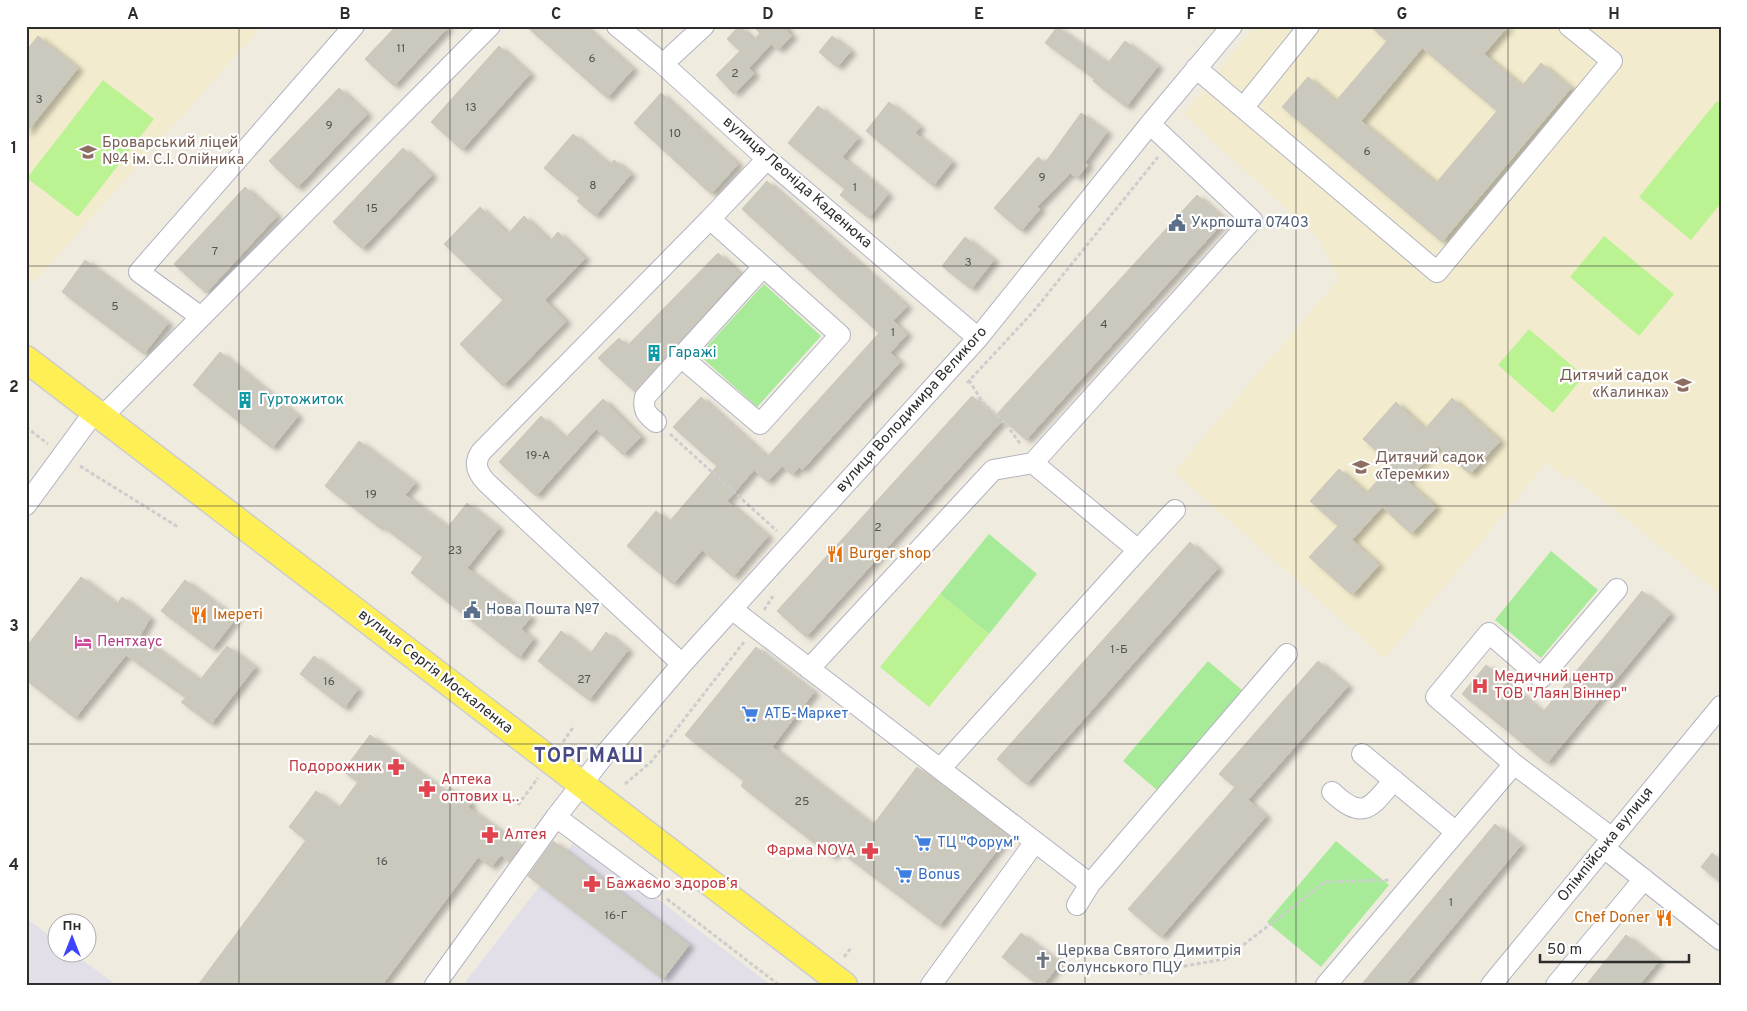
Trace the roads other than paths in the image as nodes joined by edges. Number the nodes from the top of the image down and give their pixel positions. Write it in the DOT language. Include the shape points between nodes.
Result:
graph roads {
  1 [pos="354,26"];
  2 [pos="490,26"];
  3 [pos="617,26"];
  4 [pos="704,26"];
  5 [pos="1232,26"];
  6 [pos="1309,26"];
  7 [pos="1569,26"];
  8 [pos="663,64"];
  9 [pos="1196,68"];
  10 [pos="1243,108"];
  11 [pos="1150,124"];
  12 [pos="768,159"];
  13 [pos="710,219"];
  14 [pos="763,267"];
  15 [pos="201,317"];
  16 [pos="978,338"];
  17 [pos="682,357"];
  18 [pos="26,359"];
  19 [pos="98,414"];
  20 [pos="656,422"];
  21 [pos="1033,463"];
  22 [pos="30,492"];
  23 [pos="1175,510"];
  24 [pos="1138,550"];
  25 [pos="1617,588"];
  26 [pos="733,610"];
  27 [pos="1287,654"];
  28 [pos="682,664"];
  29 [pos="808,669"];
  30 [pos="1721,706"];
  31 [pos="1362,754"];
  32 [pos="1514,764"];
  33 [pos="940,769"];
  34 [pos="1394,780"];
  35 [pos="581,784"];
  36 [pos="1332,792"];
  37 [pos="556,817"];
  38 [pos="1456,832"];
  39 [pos="1035,842"];
  40 [pos="1608,843"];
  41 [pos="1644,879"];
  42 [pos="1090,884"];
  43 [pos="652,888"];
  44 [pos="1076,905"];
  45 [pos="1721,940"];
  46 [pos="435,985"];
  47 [pos="844,985"];
  48 [pos="931,985"];
  49 [pos="1326,985"];
  50 [pos="1491,985"];
  51 [pos="1556,985"];
  1 -- 15 [label="street" via="139,272"];
  2 -- 15 [label="street"];
  3 -- 8 [label="street, вулиця Леоніда Каденюка"];
  4 -- 8 [label="street"];
  5 -- 9 [label="street, вулиця Володимира Великого"];
  6 -- 10 [label="street"];
  7 -- 10 [label="street" via="1612,61 1437,272"];
  8 -- 12 [label="street, вулиця Леоніда Каденюка"];
  9 -- 10 [label="street"];
  9 -- 11 [label="street, вулиця Володимира Великого"];
  11 -- 16 [label="street, вулиця Володимира Великого"];
  11 -- 21 [label="street" via="1252,220"];
  12 -- 13 [label="street"];
  12 -- 16 [label="street, вулиця Леоніда Каденюка"];
  13 -- 14 [label="street"];
  13 -- 28 [label="street" via="488,445 477,461 478,472 487,483"];
  14 -- 17 [label="street"];
  14 -- 17 [label="street" via="840,335 760,424"];
  15 -- 19 [label="street"];
  16 -- 26 [label="street, вулиця Володимира Великого"];
  17 -- 20 [label="street" via="645,397 644,409"];
  18 -- 19 [label="main road, вулиця Сергія Москаленка"];
  19 -- 22 [label="street"];
  19 -- 35 [label="main road, вулиця Сергія Москаленка"];
  21 -- 24 [label="street"];
  21 -- 29 [label="street" via="993,470"];
  23 -- 24 [label="street"];
  24 -- 33 [label="street"];
  25 -- 32 [label="street" via="1541,678 1489,633 1436,697"];
  26 -- 28 [label="street, вулиця Володимира Великого"];
  26 -- 29 [label="street"];
  27 -- 42 [label="street"];
  28 -- 35 [label="street, вулиця Володимира Великого"];
  29 -- 33 [label="street"];
  30 -- 40 [label="street, Олімпійська вулиця"];
  31 -- 34 [label="street"];
  32 -- 38 [label="street"];
  32 -- 40 [label="street"];
  33 -- 39 [label="street"];
  34 -- 36 [label="street" via="1375,803 1364,809 1348,805"];
  34 -- 38 [label="street"];
  35 -- 37 [label="street, вулиця Володимира Великого"];
  35 -- 47 [label="main road, вулиця Сергія Москаленка"];
  37 -- 43 [label="street"];
  37 -- 46 [label="street, вулиця Володимира Великого"];
  38 -- 49 [label="street"];
  39 -- 42 [label="street"];
  39 -- 48 [label="street"];
  40 -- 41 [label="street"];
  40 -- 50 [label="street, Олімпійська вулиця"];
  41 -- 45 [label="street"];
  41 -- 51 [label="street"];
  42 -- 44 [label="street"];
}
